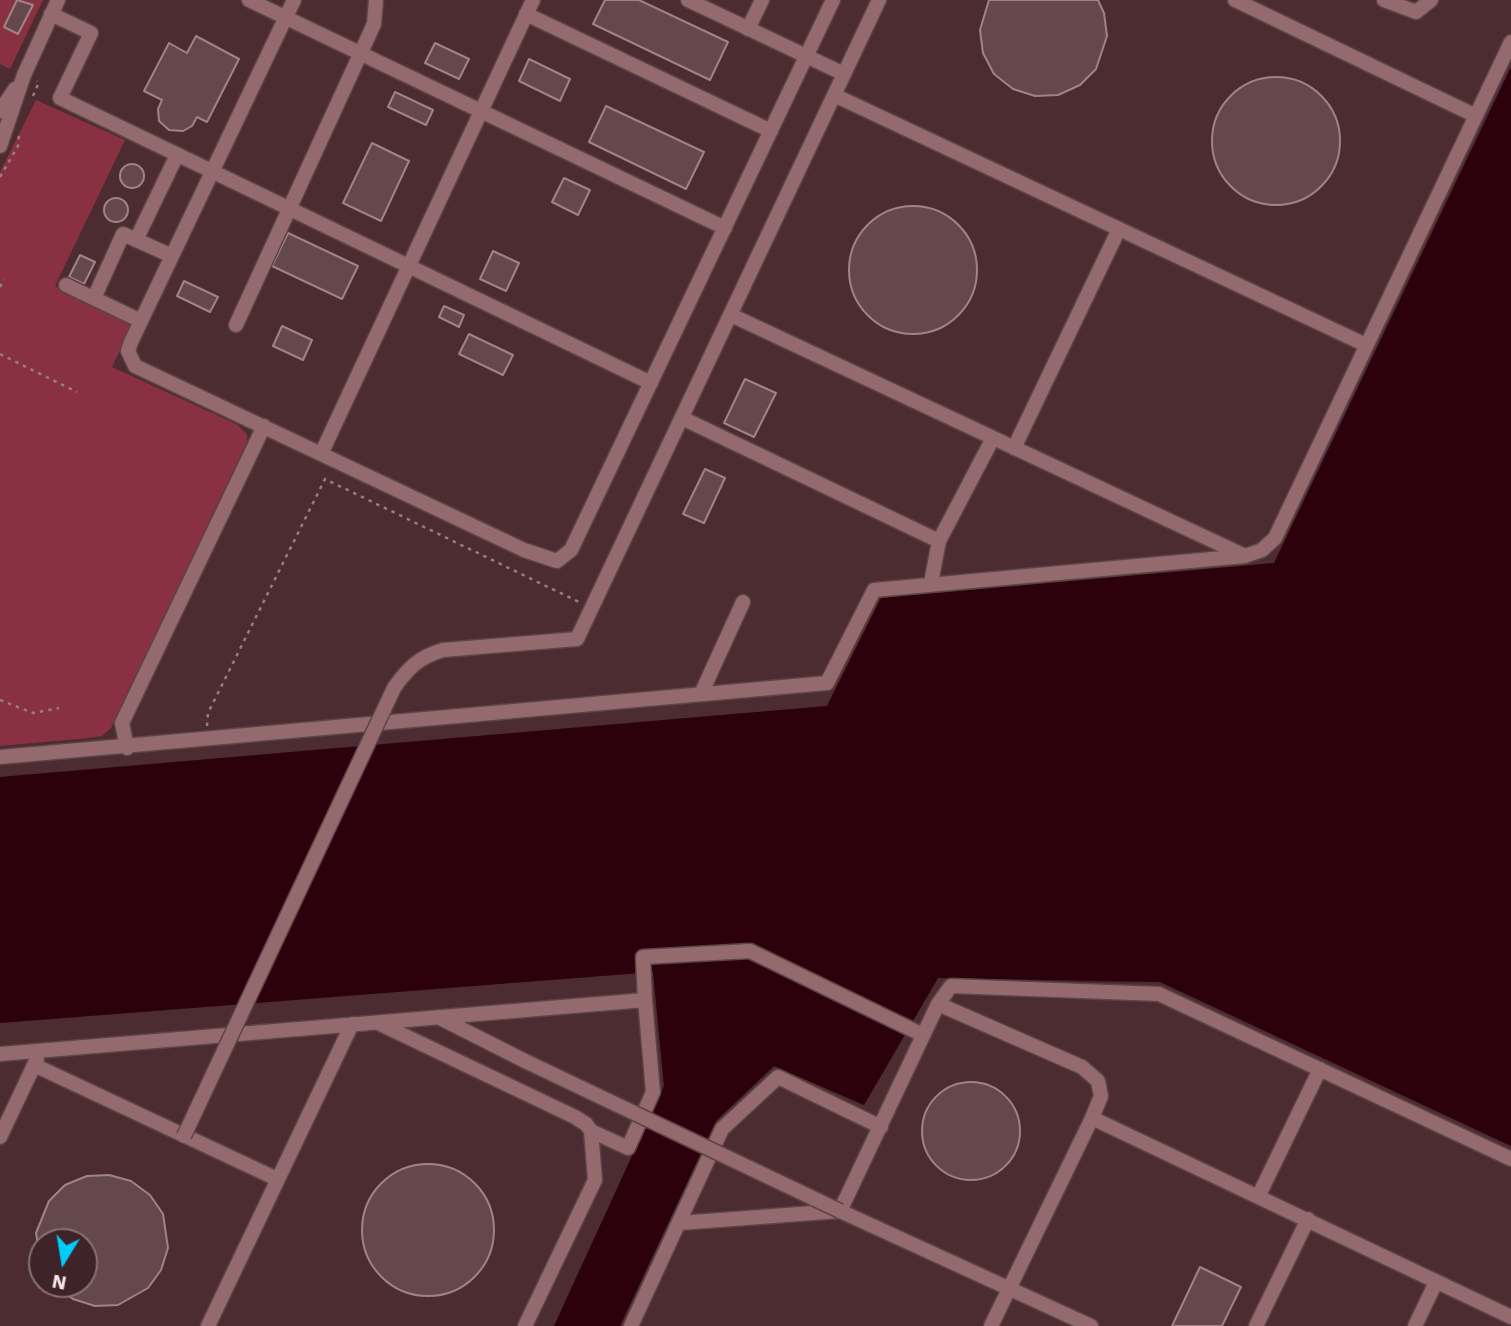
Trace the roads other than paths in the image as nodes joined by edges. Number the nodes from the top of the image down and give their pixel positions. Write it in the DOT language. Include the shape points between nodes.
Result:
graph roads {
  1 [pos="58,0"];
  2 [pos="248,0"];
  3 [pos="294,0"];
  4 [pos="376,0"];
  5 [pos="533,0"];
  6 [pos="688,0"];
  7 [pos="762,0"];
  8 [pos="833,0"];
  9 [pos="879,0"];
  10 [pos="1235,0"];
  11 [pos="1384,0"];
  12 [pos="1431,0"];
  13 [pos="51,14"];
  14 [pos="526,14"];
  15 [pos="286,17"];
  16 [pos="748,29"];
  17 [pos="1511,42"];
  18 [pos="360,55"];
  19 [pos="806,57"];
  20 [pos="844,74"];
  21 [pos="24,75"];
  22 [pos="6,92"];
  23 [pos="834,94"];
  24 [pos="0,111"];
  25 [pos="482,111"];
  26 [pos="1476,116"];
  27 [pos="771,131"];
  28 [pos="0,146"];
  29 [pos="177,155"];
  30 [pos="212,172"];
  31 [pos="289,209"];
  32 [pos="724,228"];
  33 [pos="1119,229"];
  34 [pos="136,240"];
  35 [pos="172,256"];
  36 [pos="408,267"];
  37 [pos="66,285"];
  38 [pos="94,298"];
  39 [pos="731,315"];
  40 [pos="141,321"];
  41 [pos="236,325"];
  42 [pos="1366,345"];
  43 [pos="651,383"];
  44 [pos="682,418"];
  45 [pos="264,426"];
  46 [pos="993,438"];
  47 [pos="1014,448"];
  48 [pos="322,452"];
  49 [pos="939,541"];
  50 [pos="1245,556"];
  51 [pos="931,583"];
  52 [pos="743,602"];
  53 [pos="701,694"];
  54 [pos="127,748"];
  55 [pos="0,757"];
  56 [pos="645,1000"];
  57 [pos="938,1004"];
  58 [pos="437,1016"];
  59 [pos="376,1022"];
  60 [pos="352,1024"];
  61 [pos="923,1035"];
  62 [pos="42,1051"];
  63 [pos="0,1054"];
  64 [pos="34,1065"];
  65 [pos="1320,1069"];
  66 [pos="1092,1118"];
  67 [pos="881,1127"];
  68 [pos="591,1131"];
  69 [pos="184,1136"];
  70 [pos="0,1137"];
  71 [pos="1511,1158"];
  72 [pos="277,1179"];
  73 [pos="1259,1195"];
  74 [pos="840,1211"];
  75 [pos="1308,1219"];
  76 [pos="680,1223"];
  77 [pos="1436,1282"];
  78 [pos="1009,1288"];
  79 [pos="1511,1317"];
  80 [pos="208,1326"];
  81 [pos="525,1326"];
  82 [pos="631,1326"];
  83 [pos="991,1326"];
  84 [pos="1091,1326"];
  85 [pos="1256,1326"];
  86 [pos="1415,1326"];
  1 -- 13 [label="street"];
  2 -- 15 [label="street"];
  3 -- 15 [label="street"];
  4 -- 18 [label="street" via="374,24"];
  5 -- 14 [label="street"];
  6 -- 16 [label="street"];
  7 -- 16 [label="street"];
  8 -- 19 [label="street"];
  9 -- 20 [label="street"];
  10 -- 26 [label="street"];
  11 -- 12 [label="street" via="1416,12"];
  13 -- 21 [label="street"];
  13 -- 29 [label="street" via="91,33 60,98"];
  14 -- 25 [label="street"];
  14 -- 27 [label="street"];
  15 -- 18 [label="street"];
  15 -- 30 [label="street"];
  16 -- 19 [label="street"];
  17 -- 26 [label="street"];
  18 -- 25 [label="street"];
  18 -- 31 [label="street"];
  19 -- 20 [label="street"];
  19 -- 27 [label="street"];
  20 -- 23 [label="street"];
  21 -- 22 [label="street"];
  21 -- 28 [label="street"];
  22 -- 24 [label="street"];
  23 -- 33 [label="street"];
  23 -- 39 [label="street"];
  25 -- 32 [label="street"];
  25 -- 36 [label="street"];
  26 -- 42 [label="street"];
  27 -- 32 [label="street"];
  29 -- 30 [label="street"];
  29 -- 34 [label="street"];
  30 -- 31 [label="street"];
  30 -- 35 [label="street"];
  31 -- 36 [label="street"];
  31 -- 41 [label="street"];
  32 -- 43 [label="street"];
  33 -- 42 [label="street"];
  33 -- 47 [label="street"];
  34 -- 35 [label="street"];
  34 -- 38 [label="street" via="122,234"];
  35 -- 40 [label="street"];
  36 -- 43 [label="street"];
  36 -- 48 [label="street"];
  37 -- 38 [label="street"];
  38 -- 40 [label="street"];
  39 -- 44 [label="street"];
  39 -- 46 [label="street"];
  40 -- 45 [label="street" via="128,351 135,366"];
  42 -- 50 [label="street" via="1275,538 1262,550"];
  43 -- 48 [label="street" via="571,550 556,561 524,550"];
  44 -- 49 [label="street"];
  44 -- 69 [label="street, bridge" via="577,639 424,655 394,688"];
  45 -- 48 [label="street"];
  45 -- 54 [label="street" via="122,723"];
  46 -- 47 [label="street"];
  46 -- 49 [label="street"];
  47 -- 50 [label="street"];
  49 -- 51 [label="street"];
  50 -- 51 [label="street"];
  51 -- 53 [label="street" via="874,590 827,682"];
  52 -- 53 [label="street"];
  53 -- 54 [label="street"];
  54 -- 55 [label="street"];
  56 -- 58 [label="street"];
  56 -- 61 [label="street" via="643,957 750,951"];
  56 -- 68 [label="street" via="653,1092 628,1148"];
  57 -- 61 [label="street"];
  57 -- 65 [label="street" via="951,986 1159,994"];
  57 -- 66 [label="street" via="1082,1067 1098,1081 1101,1096"];
  58 -- 59 [label="street"];
  58 -- 74 [label="street, bridge"];
  59 -- 60 [label="street"];
  59 -- 68 [label="street" via="575,1118"];
  60 -- 62 [label="street"];
  60 -- 72 [label="street"];
  61 -- 67 [label="street"];
  62 -- 63 [label="street"];
  62 -- 64 [label="street"];
  64 -- 69 [label="street"];
  64 -- 70 [label="street"];
  65 -- 71 [label="street"];
  65 -- 73 [label="street"];
  66 -- 73 [label="street"];
  66 -- 78 [label="street"];
  67 -- 74 [label="street"];
  67 -- 76 [label="street" via="778,1077 722,1129"];
  68 -- 81 [label="street" via="595,1180"];
  69 -- 72 [label="street"];
  72 -- 80 [label="street"];
  73 -- 75 [label="street"];
  74 -- 76 [label="street"];
  74 -- 78 [label="street"];
  75 -- 77 [label="street"];
  75 -- 85 [label="street"];
  76 -- 82 [label="street"];
  77 -- 79 [label="street"];
  77 -- 86 [label="street"];
  78 -- 83 [label="street"];
  78 -- 84 [label="street"];
}
